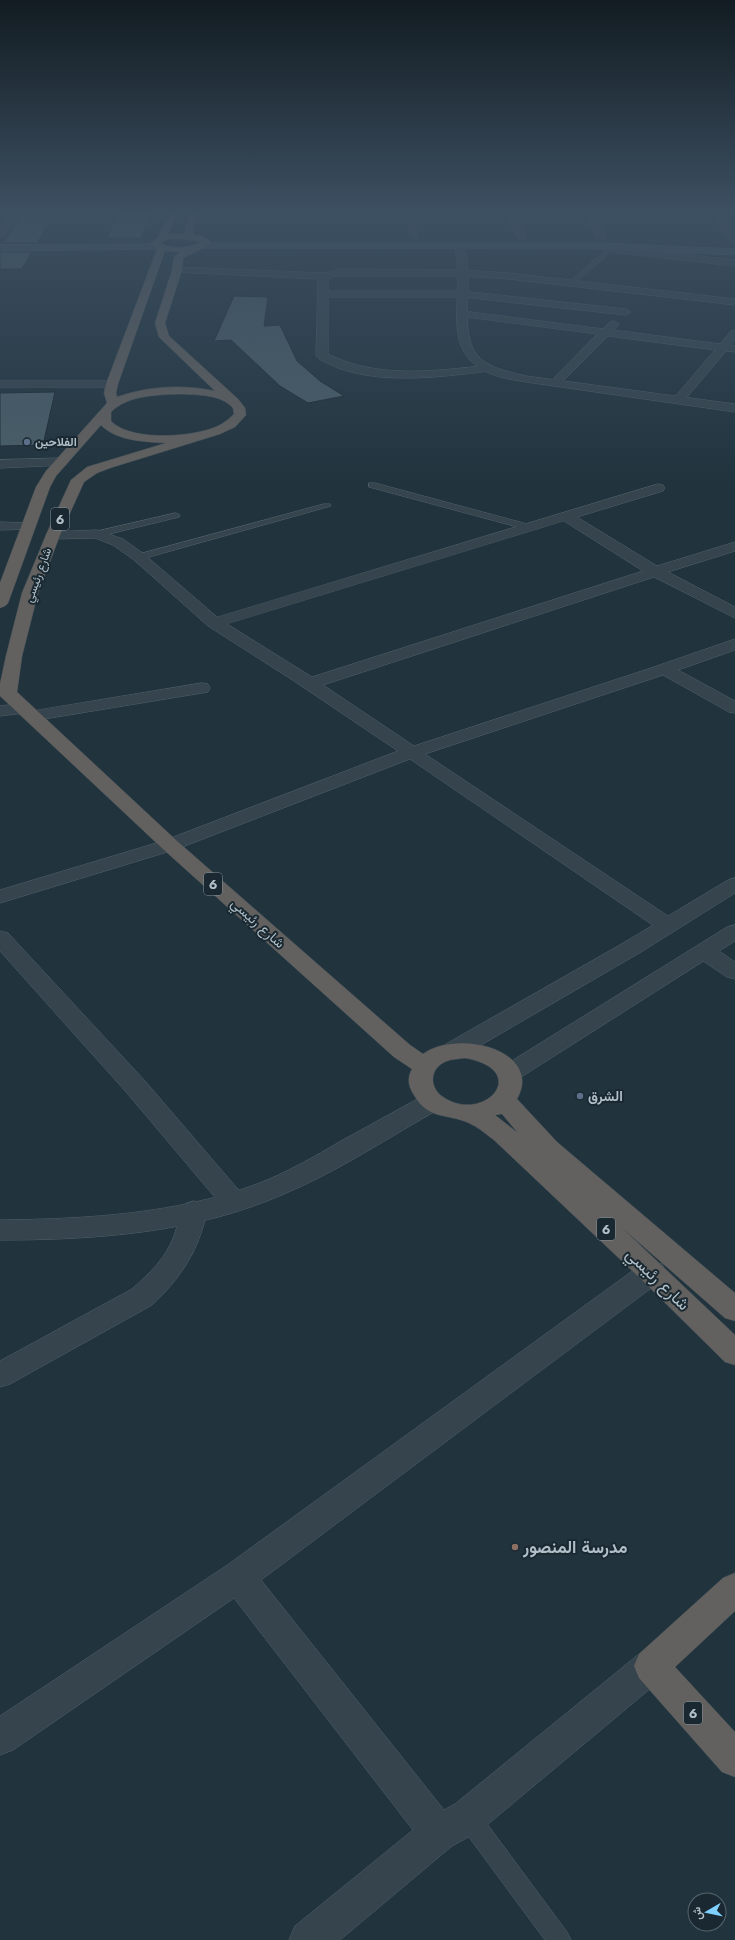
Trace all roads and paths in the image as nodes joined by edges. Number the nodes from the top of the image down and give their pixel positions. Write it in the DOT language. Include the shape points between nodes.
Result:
graph roads {
  1 [pos="140,302"];
  2 [pos="166,302"];
  3 [pos="324,302"];
  4 [pos="462,302"];
  5 [pos="531,302"];
  6 [pos="636,302"];
  7 [pos="626,312"];
  8 [pos="463,314"];
  9 [pos="606,332"];
  10 [pos="735,333"];
  11 [pos="723,347"];
  12 [pos="735,349"];
  13 [pos="489,368"];
  14 [pos="555,383"];
  15 [pos="0,384"];
  16 [pos="112,384"];
  17 [pos="161,391"];
  18 [pos="679,399"];
  19 [pos="233,402"];
  20 [pos="114,404"];
  21 [pos="735,408"];
  22 [pos="104,415"];
  23 [pos="208,434"];
  24 [pos="61,462"];
  25 [pos="0,464"];
  26 [pos="372,485"];
  27 [pos="658,488"];
  28 [pos="327,506"];
  29 [pos="176,515"];
  30 [pos="565,516"];
  31 [pos="0,526"];
  32 [pos="28,526"];
  33 [pos="528,527"];
  34 [pos="97,534"];
  35 [pos="52,535"];
  36 [pos="735,546"];
  37 [pos="139,556"];
  38 [pos="656,572"];
  39 [pos="0,603"];
  40 [pos="735,613"];
  41 [pos="214,623"];
  42 [pos="735,644"];
  43 [pos="664,669"];
  44 [pos="308,684"];
  45 [pos="202,688"];
  46 [pos="3,698"];
  47 [pos="735,708"];
  48 [pos="28,712"];
  49 [pos="412,752"];
  50 [pos="170,845"];
  51 [pos="735,884"];
  52 [pos="0,897"];
  53 [pos="667,925"];
  54 [pos="735,932"];
  55 [pos="0,938"];
  56 [pos="705,952"];
  57 [pos="735,972"];
  58 [pos="454,1050"];
  59 [pos="425,1066"];
  60 [pos="510,1073"];
  61 [pos="505,1101"];
  62 [pos="432,1102"];
  63 [pos="469,1114"];
  64 [pos="233,1201"];
  65 [pos="194,1211"];
  66 [pos="0,1230"];
  67 [pos="652,1272"];
  68 [pos="735,1310"];
  69 [pos="735,1353"];
  70 [pos="0,1375"];
  71 [pos="238,1577"];
  72 [pos="735,1589"];
  73 [pos="651,1666"];
  74 [pos="0,1738"];
  75 [pos="735,1759"];
  76 [pos="454,1825"];
  77 [pos="309,1940"];
  78 [pos="559,1940"];
  1 -- 16 [label="highway"];
  2 -- 19 [label="highway" via="160,326 164,337"];
  3 -- 13 [label="street" via="322,356 332,362 356,370 384,373"];
  4 -- 8 [label="street"];
  5 -- 7 [label="street"];
  6 -- 7 [label="street"];
  7 -- 9 [label="street"];
  8 -- 9 [label="street"];
  8 -- 13 [label="street" via="468,352 475,360"];
  9 -- 11 [label="street"];
  9 -- 14 [label="street"];
  10 -- 11 [label="street"];
  11 -- 12 [label="street"];
  11 -- 18 [label="street"];
  13 -- 14 [label="street" via="515,376"];
  14 -- 18 [label="street"];
  15 -- 16 [label="street"];
  16 -- 17 [label="highway"];
  16 -- 20 [label="highway" via="110,393"];
  17 -- 19 [label="highway, شارع رئيسي" via="199,391 222,396"];
  17 -- 20 [label="highway, شارع رئيسي" via="134,396"];
  18 -- 21 [label="street"];
  19 -- 23 [label="highway, شارع رئيسي" via="239,408 238,418 224,428"];
  20 -- 22 [label="highway, شارع رئيسي"];
  22 -- 23 [label="highway, شارع رئيسي" via="105,422 112,428 141,437 175,438"];
  22 -- 24 [label="highway, شارع رئيسي / 6"];
  23 -- 35 [label="highway, شارع رئيسي / 6" via="105,465 83,476 74,485"];
  24 -- 25 [label="street"];
  24 -- 32 [label="highway, شارع رئيسي / 6" via="43,487"];
  26 -- 33 [label="lane"];
  27 -- 30 [label="street"];
  28 -- 37 [label="lane"];
  29 -- 34 [label="lane"];
  30 -- 33 [label="street"];
  30 -- 38 [label="street"];
  31 -- 32 [label="street"];
  32 -- 39 [label="highway, شارع رئيسي / 6"];
  33 -- 41 [label="street"];
  34 -- 35 [label="street"];
  34 -- 37 [label="street" via="118,542"];
  35 -- 46 [label="highway, شارع رئيسي / 6" via="30,593"];
  36 -- 38 [label="street"];
  37 -- 41 [label="street"];
  38 -- 40 [label="street"];
  38 -- 44 [label="street"];
  41 -- 44 [label="street"];
  42 -- 43 [label="street"];
  43 -- 47 [label="street"];
  43 -- 49 [label="street"];
  44 -- 49 [label="street"];
  45 -- 48 [label="street"];
  46 -- 48 [label="highway, شارع رئيسي / 6"];
  48 -- 50 [label="highway, شارع رئيسي / 6"];
  49 -- 50 [label="street"];
  49 -- 53 [label="street"];
  50 -- 52 [label="street"];
  50 -- 59 [label="highway, شارع رئيسي / 6" via="402,1051"];
  51 -- 53 [label="street"];
  53 -- 58 [label="street"];
  54 -- 56 [label="street"];
  55 -- 64 [label="street" via="136,1087"];
  56 -- 57 [label="street"];
  56 -- 60 [label="street"];
  58 -- 59 [label="highway" via="442,1054"];
  58 -- 60 [label="highway" via="481,1052 503,1064"];
  59 -- 62 [label="highway" via="421,1084"];
  60 -- 61 [label="highway" via="511,1092"];
  61 -- 63 [label="highway, شارع رئيسي" via="495,1108"];
  61 -- 68 [label="highway, شارع رئيسي / 6" via="548,1149"];
  62 -- 63 [label="highway, شارع رئيسي" via="442,1108"];
  62 -- 64 [label="street" via="297,1177 266,1191"];
  63 -- 67 [label="highway, شارع رئيسي / 6" via="489,1123 503,1134"];
  64 -- 65 [label="street"];
  65 -- 66 [label="street" via="108,1225 55,1230"];
  65 -- 70 [label="street" via="185,1246 160,1281 142,1297"];
  67 -- 69 [label="highway, شارع رئيسي / 6"];
  67 -- 71 [label="street"];
  71 -- 74 [label="street"];
  71 -- 76 [label="street"];
  72 -- 73 [label="highway"];
  73 -- 75 [label="highway, 6"];
  73 -- 76 [label="street"];
  76 -- 77 [label="street"];
  76 -- 78 [label="lane"];
}
